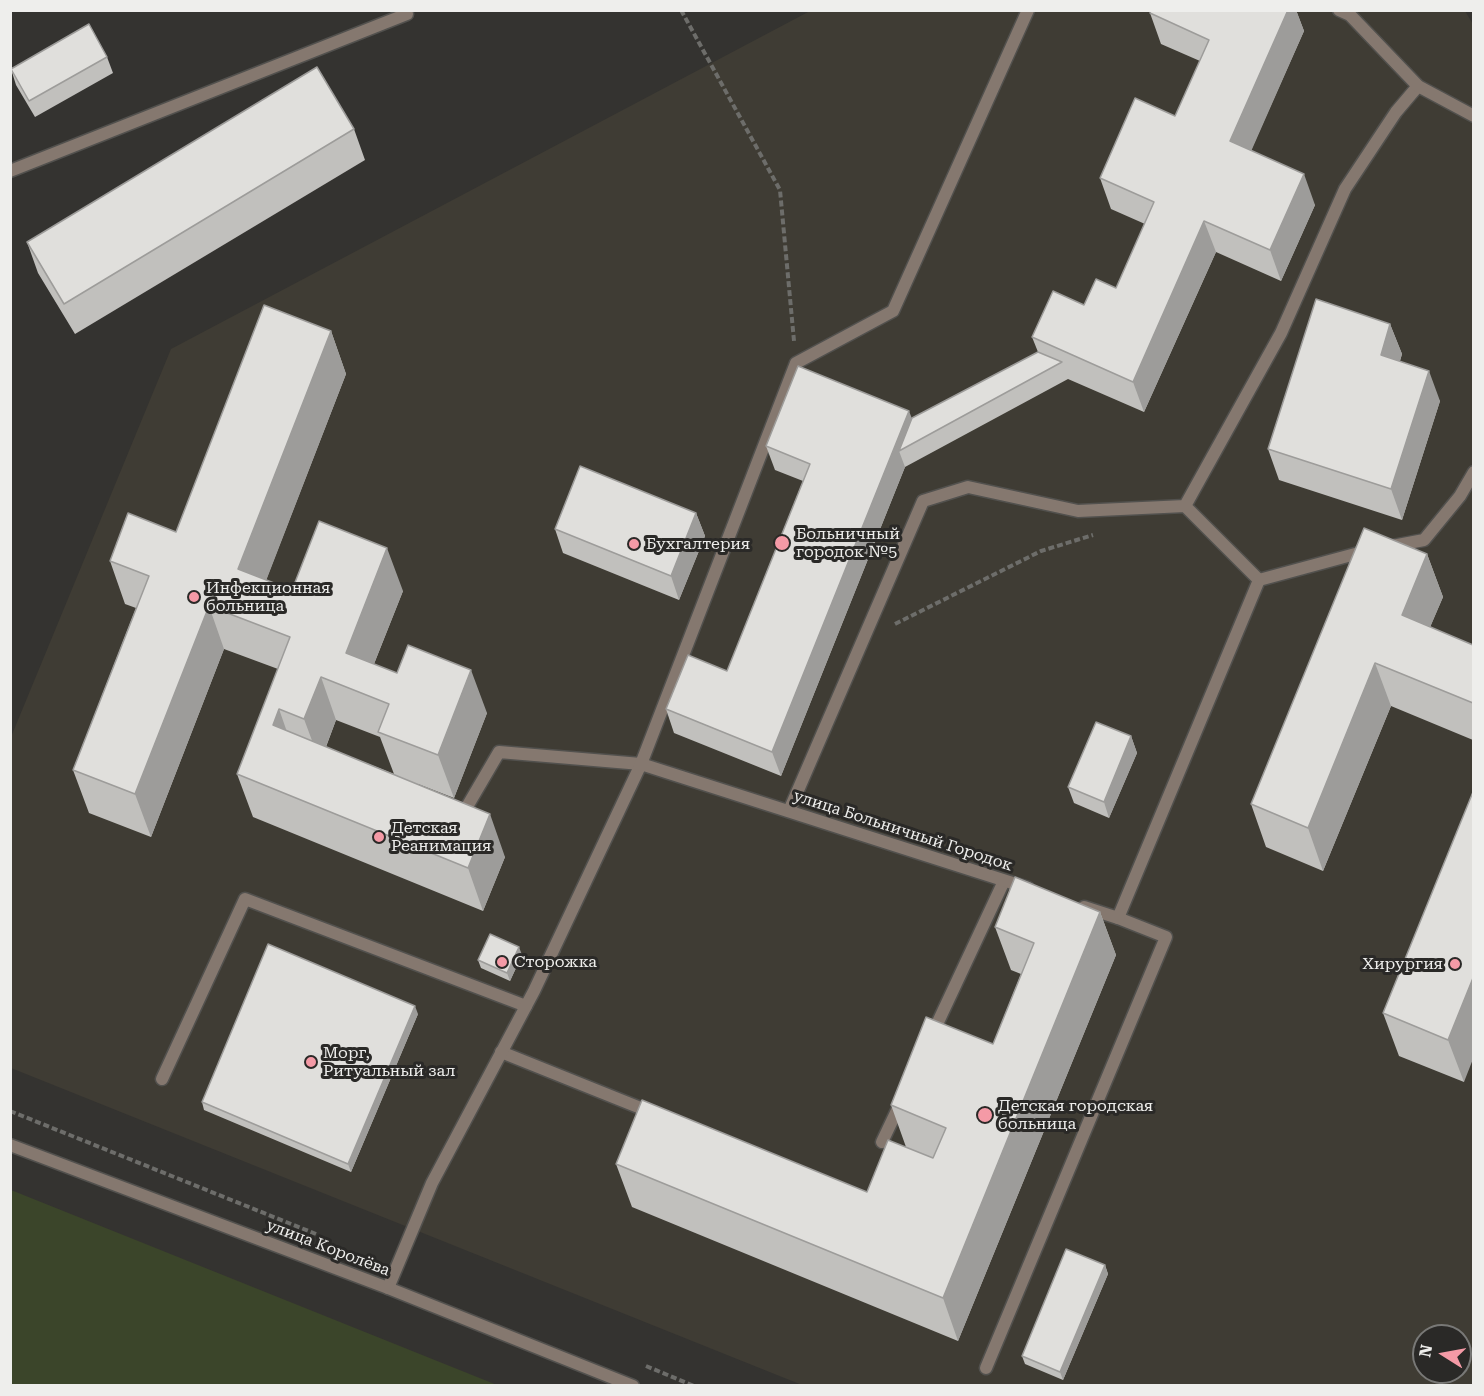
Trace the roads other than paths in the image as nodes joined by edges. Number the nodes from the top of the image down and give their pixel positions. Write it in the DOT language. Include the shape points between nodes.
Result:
graph roads {
  1 [pos="1028,10"];
  2 [pos="1339,10"];
  3 [pos="407,14"];
  4 [pos="1418,86"];
  5 [pos="1473,116"];
  6 [pos="10,171"];
  7 [pos="1473,472"];
  8 [pos="1185,507"];
  9 [pos="1259,580"];
  10 [pos="641,764"];
  11 [pos="789,812"];
  12 [pos="450,815"];
  13 [pos="1004,881"];
  14 [pos="1035,891"];
  15 [pos="1077,904"];
  16 [pos="1118,918"];
  17 [pos="526,1006"];
  18 [pos="928,1044"];
  19 [pos="501,1052"];
  20 [pos="162,1079"];
  21 [pos="908,1087"];
  22 [pos="668,1119"];
  23 [pos="882,1142"];
  24 [pos="10,1145"];
  25 [pos="388,1288"];
  26 [pos="986,1368"];
  27 [pos="633,1386"];
  1 -- 10 [label="street" via="893,311 796,363"];
  2 -- 4 [label="street" via="1350,15"];
  3 -- 6 [label="street"];
  4 -- 5 [label="street"];
  4 -- 8 [label="street" via="1345,189 1281,333"];
  7 -- 9 [label="street" via="1460,496 1424,540 1365,550"];
  8 -- 9 [label="street"];
  8 -- 11 [label="street" via="1078,512 968,487 923,501"];
  9 -- 16 [label="street"];
  10 -- 11 [label="street, улица Больничный Городок"];
  10 -- 12 [label="street, улица Больничный Городок" via="499,752 460,819"];
  10 -- 17 [label="street"];
  11 -- 13 [label="street, улица Больничный Городок"];
  13 -- 14 [label="street, улица Больничный Городок"];
  13 -- 18 [label="street"];
  15 -- 16 [label="street"];
  16 -- 26 [label="street" via="1166,936"];
  17 -- 19 [label="street"];
  17 -- 20 [label="street" via="245,899"];
  19 -- 22 [label="street"];
  19 -- 25 [label="street" via="432,1183"];
  21 -- 23 [label="street"];
  24 -- 25 [label="street, улица Королёва"];
  25 -- 27 [label="street, улица Королёва"];
}
